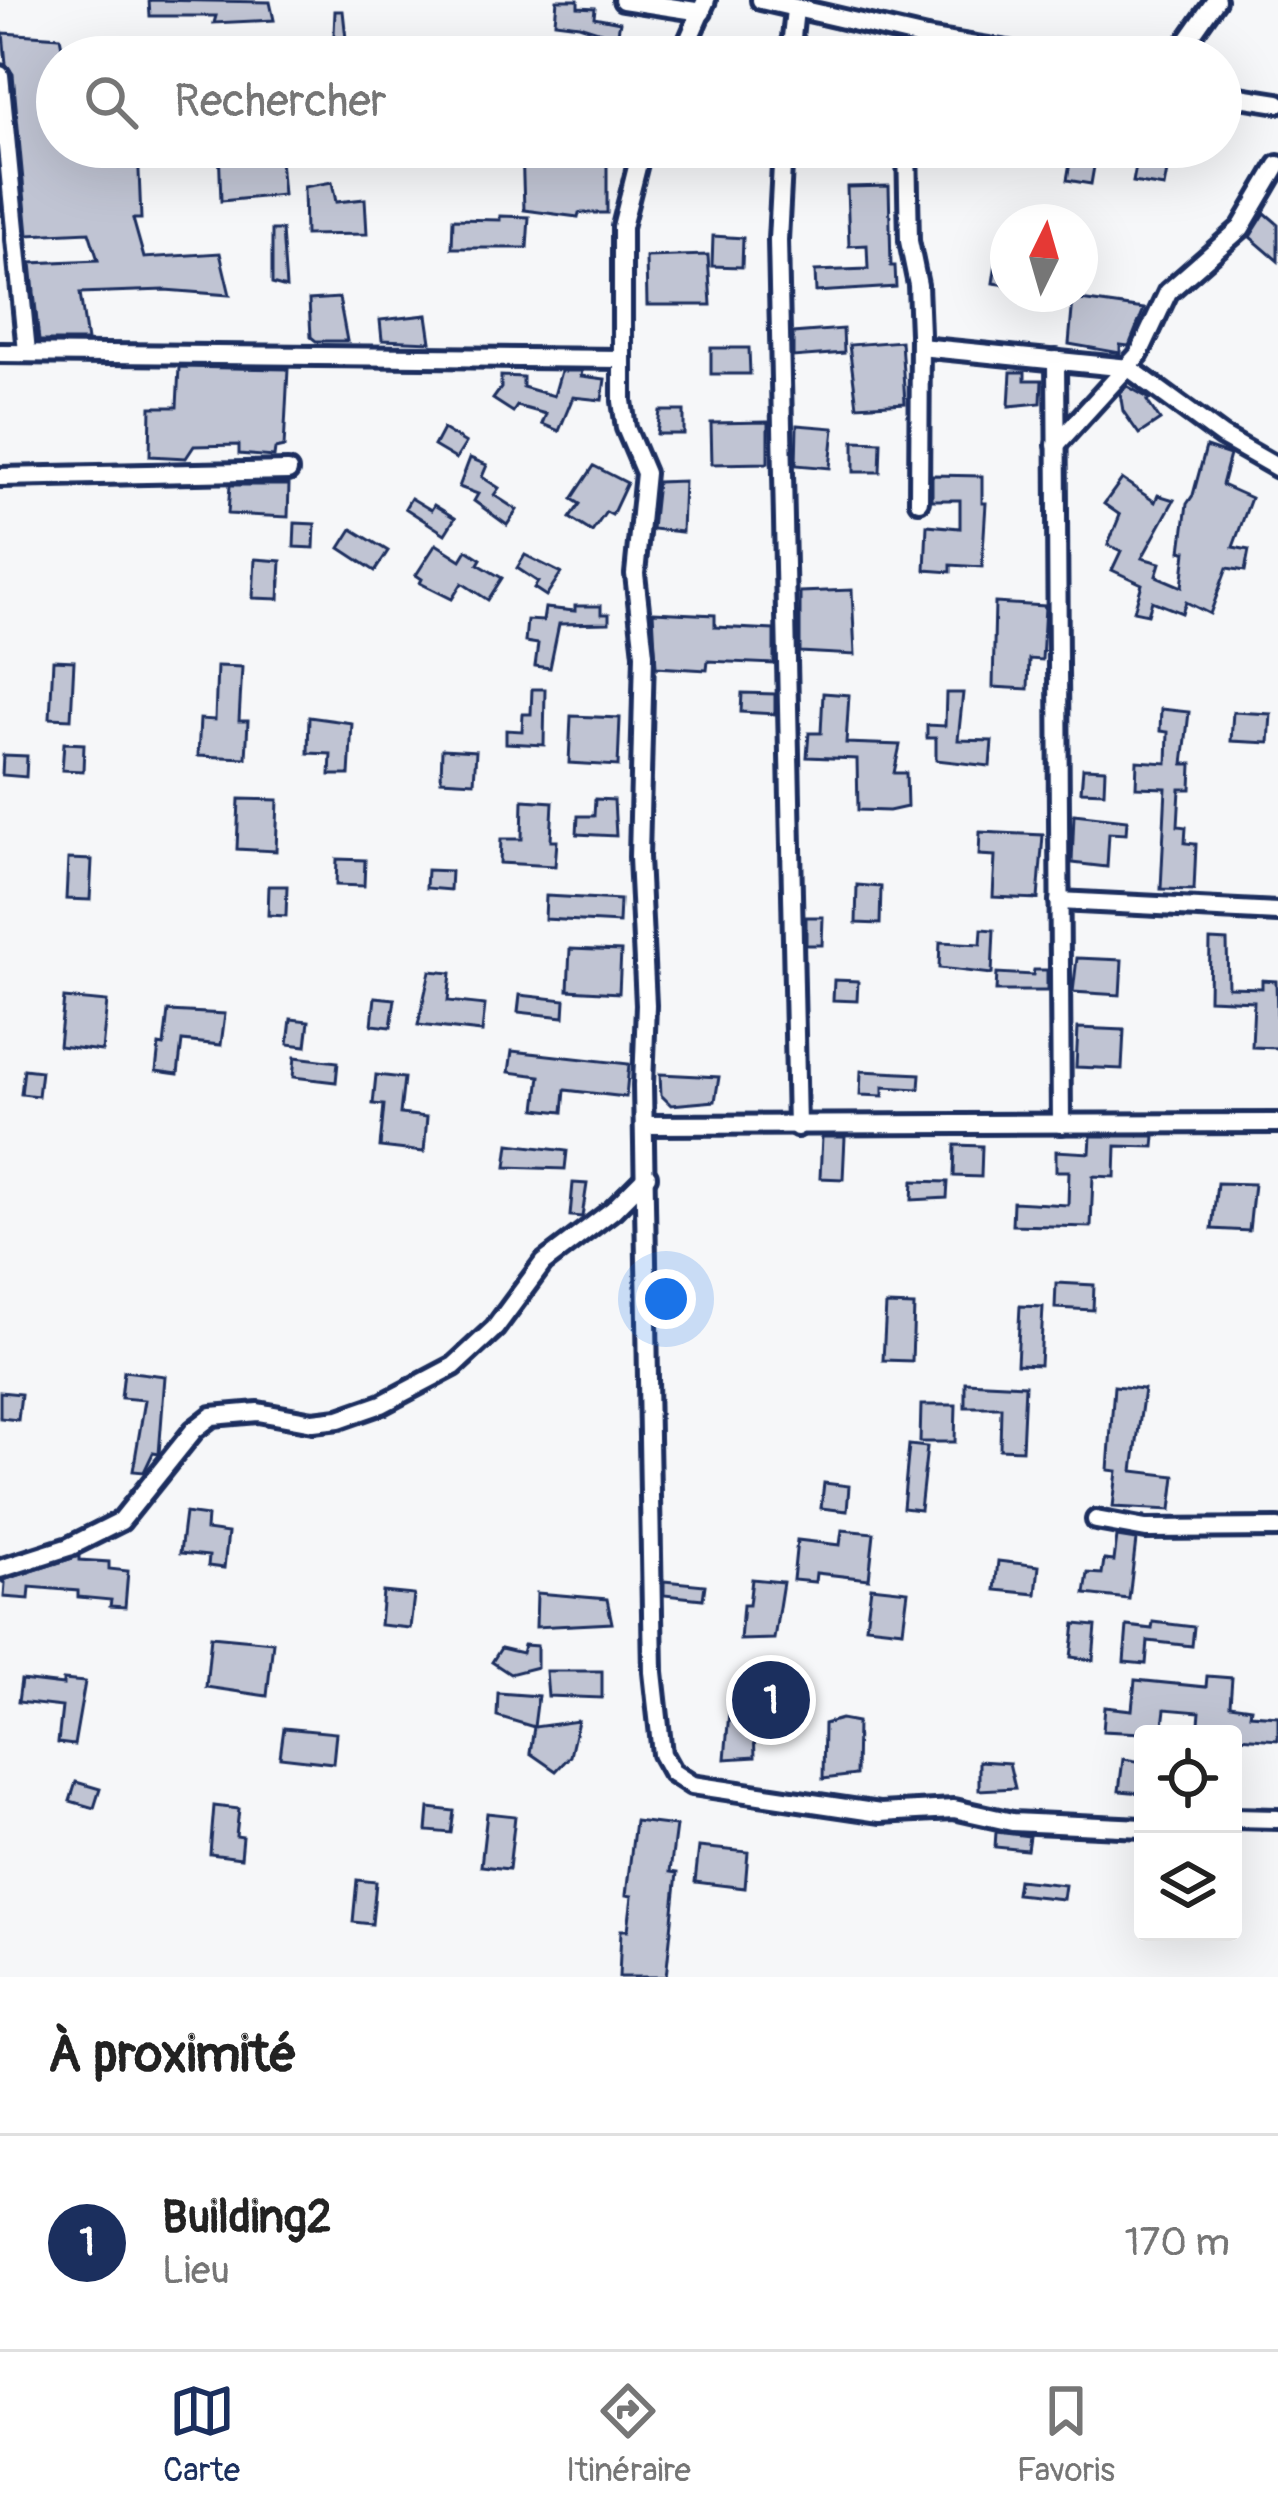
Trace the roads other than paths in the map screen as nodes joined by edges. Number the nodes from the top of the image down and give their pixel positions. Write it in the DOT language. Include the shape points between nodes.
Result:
graph roads {
  1 [pos="623,0"];
  2 [pos="761,0"];
  3 [pos="1216,0"];
  4 [pos="704,6"];
  5 [pos="795,9"];
  6 [pos="690,36"];
  7 [pos="792,36"];
  8 [pos="917,36"];
  9 [pos="1191,36"];
  10 [pos="0,75"];
  11 [pos="1242,98"];
  12 [pos="1278,104"];
  13 [pos="1278,166"];
  14 [pos="637,168"];
  15 [pos="782,168"];
  16 [pos="907,168"];
  17 [pos="5,183"];
  18 [pos="920,347"];
  19 [pos="27,352"];
  20 [pos="0,353"];
  21 [pos="622,359"];
  22 [pos="1056,360"];
  23 [pos="1129,368"];
  24 [pos="1056,445"];
  25 [pos="1278,468"];
  26 [pos="288,471"];
  27 [pos="0,477"];
  28 [pos="919,501"];
  29 [pos="1059,901"];
  30 [pos="1278,912"];
  31 [pos="1278,1123"];
  32 [pos="1061,1124"];
  33 [pos="644,1125"];
  34 [pos="797,1126"];
  35 [pos="646,1175"];
  36 [pos="1096,1520"];
  37 [pos="1278,1528"];
  38 [pos="0,1569"];
  39 [pos="1242,1818"];
  40 [pos="1278,1819"];
  41 [pos="1134,1828"];
  1 -- 4 [label="street"];
  2 -- 5 [label="street"];
  3 -- 9 [label="street"];
  4 -- 6 [label="street"];
  5 -- 7 [label="street"];
  5 -- 8 [label="street"];
  10 -- 17 [label="street"];
  11 -- 12 [label="street"];
  13 -- 23 [label="street" via="1241,228 1168,292"];
  14 -- 21 [label="street" via="622,227"];
  15 -- 34 [label="street"];
  16 -- 18 [label="street"];
  17 -- 19 [label="street"];
  18 -- 22 [label="street"];
  18 -- 28 [label="street"];
  19 -- 20 [label="street"];
  19 -- 21 [label="street"];
  21 -- 33 [label="street" via="626,428 645,473 635,574 644,654"];
  22 -- 23 [label="street"];
  22 -- 24 [label="street"];
  23 -- 24 [label="street"];
  23 -- 25 [label="street"];
  24 -- 29 [label="street"];
  26 -- 27 [label="street"];
  29 -- 30 [label="street"];
  29 -- 32 [label="street"];
  31 -- 32 [label="street"];
  32 -- 34 [label="street"];
  33 -- 34 [label="street"];
  33 -- 35 [label="street"];
  35 -- 38 [label="street" via="543,1263 495,1328 454,1366 339,1419 212,1416 122,1520"];
  35 -- 41 [label="street" via="653,1672 662,1754 672,1772 692,1785 880,1813 954,1809 1012,1822"];
  36 -- 37 [label="street" via="1146,1529"];
  39 -- 40 [label="street"];
}
